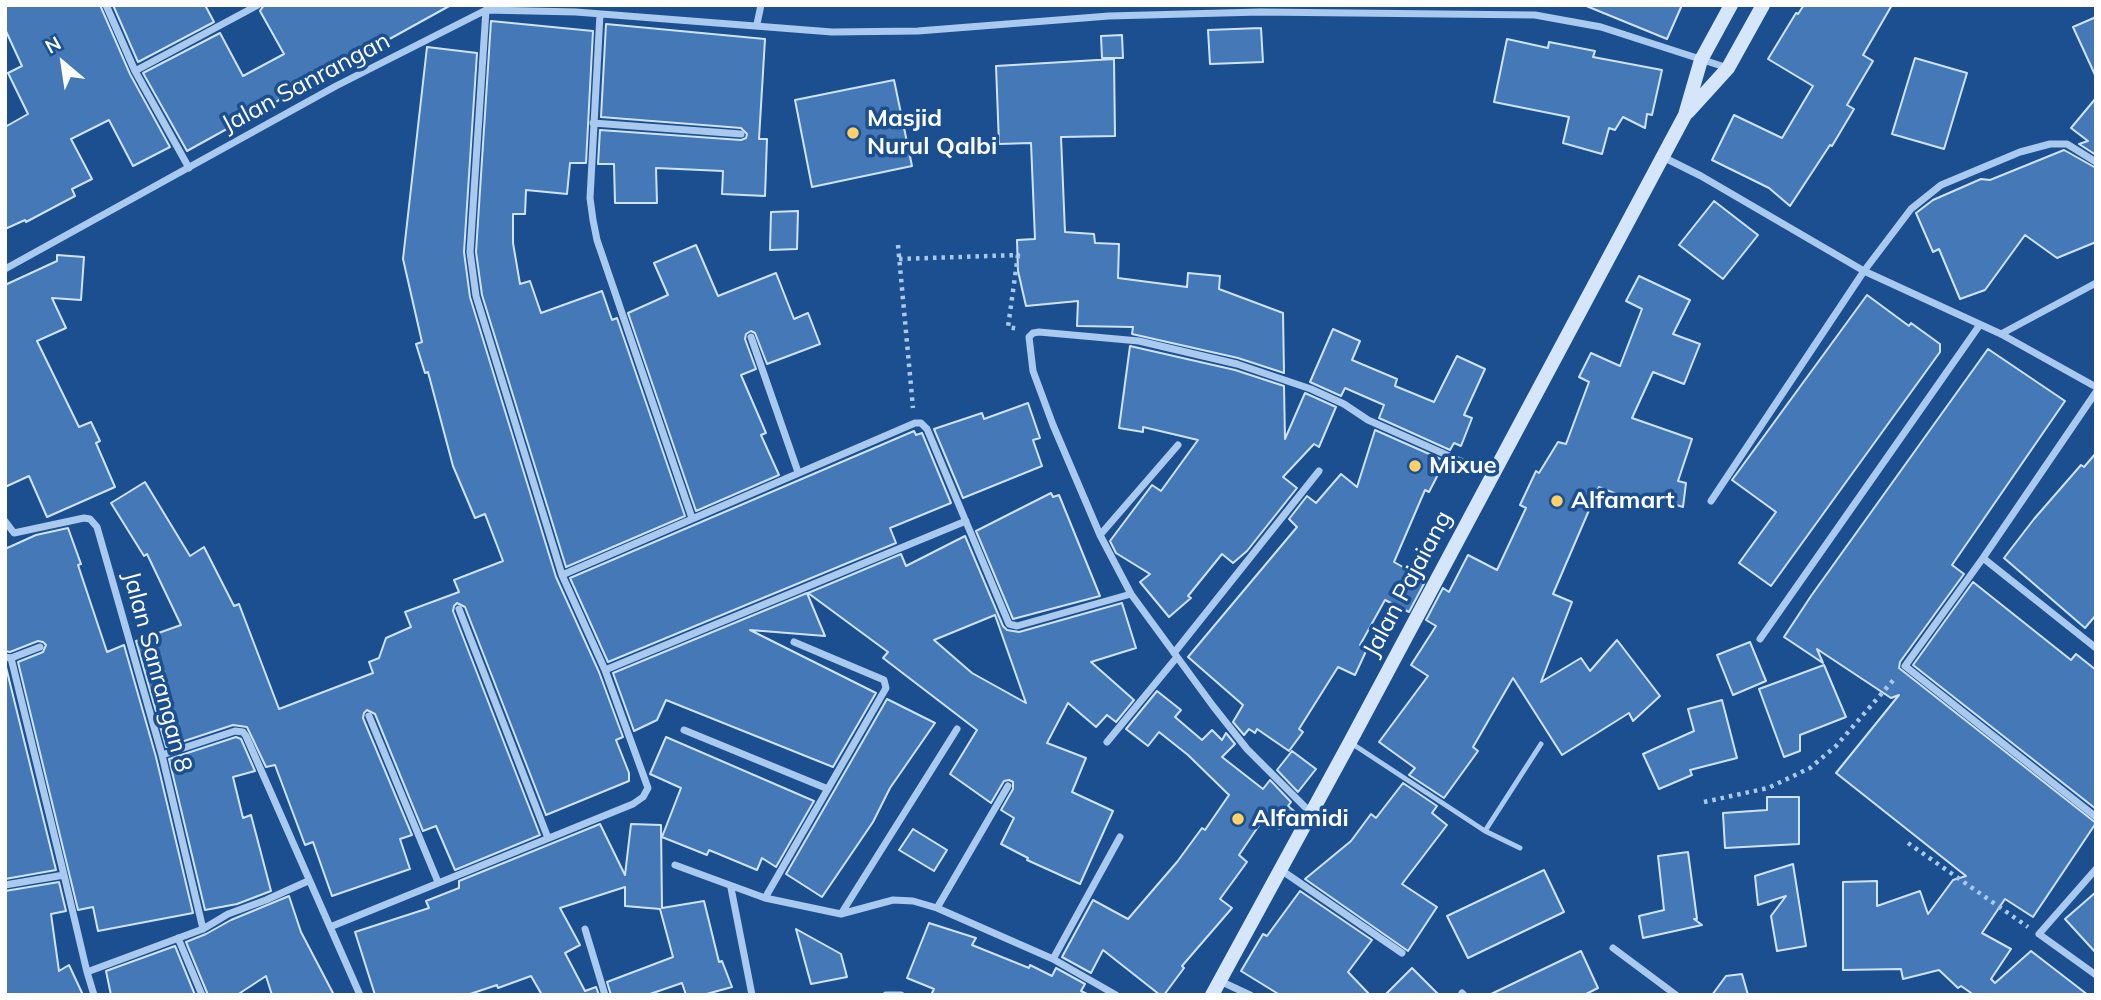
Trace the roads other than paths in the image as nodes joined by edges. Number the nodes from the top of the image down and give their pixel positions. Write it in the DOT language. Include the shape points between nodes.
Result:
graph roads {
  1 [pos="106,5"];
  2 [pos="258,5"];
  3 [pos="475,5"];
  4 [pos="761,5"];
  5 [pos="1731,5"];
  6 [pos="1763,5"];
  7 [pos="486,9"];
  8 [pos="576,9"];
  9 [pos="600,14"];
  10 [pos="476,15"];
  11 [pos="757,24"];
  12 [pos="1701,60"];
  13 [pos="1728,68"];
  14 [pos="135,71"];
  15 [pos="1685,116"];
  16 [pos="593,123"];
  17 [pos="741,134"];
  18 [pos="1662,157"];
  19 [pos="2096,162"];
  20 [pos="190,168"];
  21 [pos="5,269"];
  22 [pos="1864,271"];
  23 [pos="2096,283"];
  24 [pos="1979,326"];
  25 [pos="2001,334"];
  26 [pos="751,337"];
  27 [pos="2096,389"];
  28 [pos="1178,445"];
  29 [pos="1320,471"];
  30 [pos="798,472"];
  31 [pos="1492,475"];
  32 [pos="1711,501"];
  33 [pos="692,518"];
  34 [pos="5,521"];
  35 [pos="966,521"];
  36 [pos="1100,535"];
  37 [pos="1983,558"];
  38 [pos="562,576"];
  39 [pos="1131,594"];
  40 [pos="459,609"];
  41 [pos="2096,636"];
  42 [pos="1760,639"];
  43 [pos="794,642"];
  44 [pos="2093,646"];
  45 [pos="40,647"];
  46 [pos="1175,655"];
  47 [pos="8,658"];
  48 [pos="604,670"];
  49 [pos="369,716"];
  50 [pos="957,729"];
  51 [pos="684,730"];
  52 [pos="1107,742"];
  53 [pos="1350,742"];
  54 [pos="1541,744"];
  55 [pos="162,755"];
  56 [pos="1008,786"];
  57 [pos="828,789"];
  58 [pos="1310,812"];
  59 [pos="2096,817"];
  60 [pos="1485,831"];
  61 [pos="1120,837"];
  62 [pos="548,838"];
  63 [pos="1520,848"];
  64 [pos="675,866"];
  65 [pos="2096,869"];
  66 [pos="1281,870"];
  67 [pos="64,875"];
  68 [pos="308,881"];
  69 [pos="438,882"];
  70 [pos="5,885"];
  71 [pos="731,888"];
  72 [pos="765,898"];
  73 [pos="937,908"];
  74 [pos="841,914"];
  75 [pos="330,927"];
  76 [pos="203,929"];
  77 [pos="585,929"];
  78 [pos="178,938"];
  79 [pos="1613,948"];
  80 [pos="1402,953"];
  81 [pos="1053,959"];
  82 [pos="87,972"];
  83 [pos="2096,975"];
  84 [pos="1220,981"];
  85 [pos="94,995"];
  86 [pos="202,995"];
  87 [pos="360,995"];
  88 [pos="605,995"];
  89 [pos="752,995"];
  90 [pos="886,995"];
  91 [pos="901,995"];
  92 [pos="1116,995"];
  93 [pos="1212,995"];
  94 [pos="1250,995"];
  95 [pos="1676,995"];
  1 -- 14 [label="street"];
  2 -- 14 [label="street"];
  3 -- 10 [label="street"];
  4 -- 11 [label="street"];
  5 -- 12 [label="main road, Jalan Pajaiang"];
  6 -- 13 [label="main road"];
  7 -- 8 [label="street"];
  7 -- 10 [label="street, Jalan Sanrangan"];
  7 -- 38 [label="street" via="471,214 472,277"];
  8 -- 9 [label="street"];
  9 -- 11 [label="street"];
  9 -- 16 [label="street"];
  10 -- 20 [label="street, Jalan Sanrangan"];
  11 -- 12 [label="street" via="832,32 1259,12 1535,15 1601,27"];
  12 -- 13 [label="street"];
  12 -- 15 [label="main road, Jalan Pajaiang"];
  13 -- 15 [label="main road"];
  14 -- 20 [label="street"];
  15 -- 18 [label="main road, Jalan Pajaiang"];
  16 -- 17 [label="street"];
  16 -- 33 [label="street" via="590,198 597,240"];
  18 -- 22 [label="street"];
  18 -- 31 [label="main road, Jalan Pajaiang"];
  19 -- 22 [label="street" via="2067,144 2050,144 1941,185 1911,209"];
  20 -- 21 [label="street, Jalan Sanrangan"];
  22 -- 24 [label="street"];
  22 -- 32 [label="street"];
  23 -- 25 [label="street"];
  24 -- 25 [label="street"];
  24 -- 42 [label="street"];
  25 -- 27 [label="street"];
  26 -- 30 [label="street"];
  27 -- 37 [label="street"];
  28 -- 36 [label="street"];
  29 -- 46 [label="street"];
  30 -- 33 [label="street"];
  30 -- 35 [label="street" via="921,423"];
  31 -- 36 [label="street" via="1368,420 1311,389 1237,363 1139,341 1033,332 1029,337 1033,371"];
  31 -- 53 [label="main road, Jalan Pajaiang"];
  33 -- 38 [label="street"];
  34 -- 55 [label="street, Jalan Sanrangan 8" via="14,534 84,518 97,527"];
  35 -- 39 [label="street" via="1009,624 1017,626"];
  35 -- 48 [label="street"];
  36 -- 39 [label="street"];
  37 -- 44 [label="street"];
  37 -- 59 [label="street" via="1905,666"];
  38 -- 48 [label="street"];
  39 -- 46 [label="street"];
  40 -- 62 [label="street"];
  41 -- 44 [label="street"];
  43 -- 57 [label="street" via="886,682"];
  45 -- 47 [label="street"];
  46 -- 52 [label="street"];
  46 -- 58 [label="street" via="1247,749"];
  47 -- 67 [label="street"];
  48 -- 62 [label="street" via="648,788 634,804"];
  49 -- 69 [label="street"];
  50 -- 74 [label="street"];
  51 -- 57 [label="street"];
  53 -- 58 [label="main road, Jalan Pajaiang"];
  53 -- 60 [label="lane"];
  54 -- 60 [label="lane"];
  55 -- 68 [label="street" via="243,732"];
  55 -- 76 [label="street, Jalan Sanrangan 8"];
  56 -- 73 [label="street"];
  57 -- 72 [label="street"];
  58 -- 66 [label="main road, Jalan Pajaiang"];
  60 -- 63 [label="lane"];
  61 -- 81 [label="street"];
  62 -- 69 [label="street"];
  64 -- 71 [label="street"];
  65 -- 83 [label="street" via="2039,934"];
  66 -- 80 [label="street"];
  66 -- 84 [label="main road, Jalan Pajaiang"];
  67 -- 70 [label="street"];
  67 -- 82 [label="street"];
  68 -- 75 [label="street"];
  68 -- 76 [label="street"];
  69 -- 75 [label="street"];
  71 -- 72 [label="street"];
  71 -- 89 [label="street"];
  72 -- 74 [label="street"];
  73 -- 74 [label="street" via="893,900"];
  73 -- 81 [label="street"];
  75 -- 87 [label="street"];
  76 -- 78 [label="street"];
  77 -- 88 [label="street"];
  78 -- 82 [label="street"];
  78 -- 86 [label="street"];
  79 -- 95 [label="street"];
  81 -- 92 [label="street"];
  82 -- 85 [label="street"];
  84 -- 93 [label="main road, Jalan Pajaiang"];
  84 -- 94 [label="street"];
  90 -- 91 [label="street"];
}
